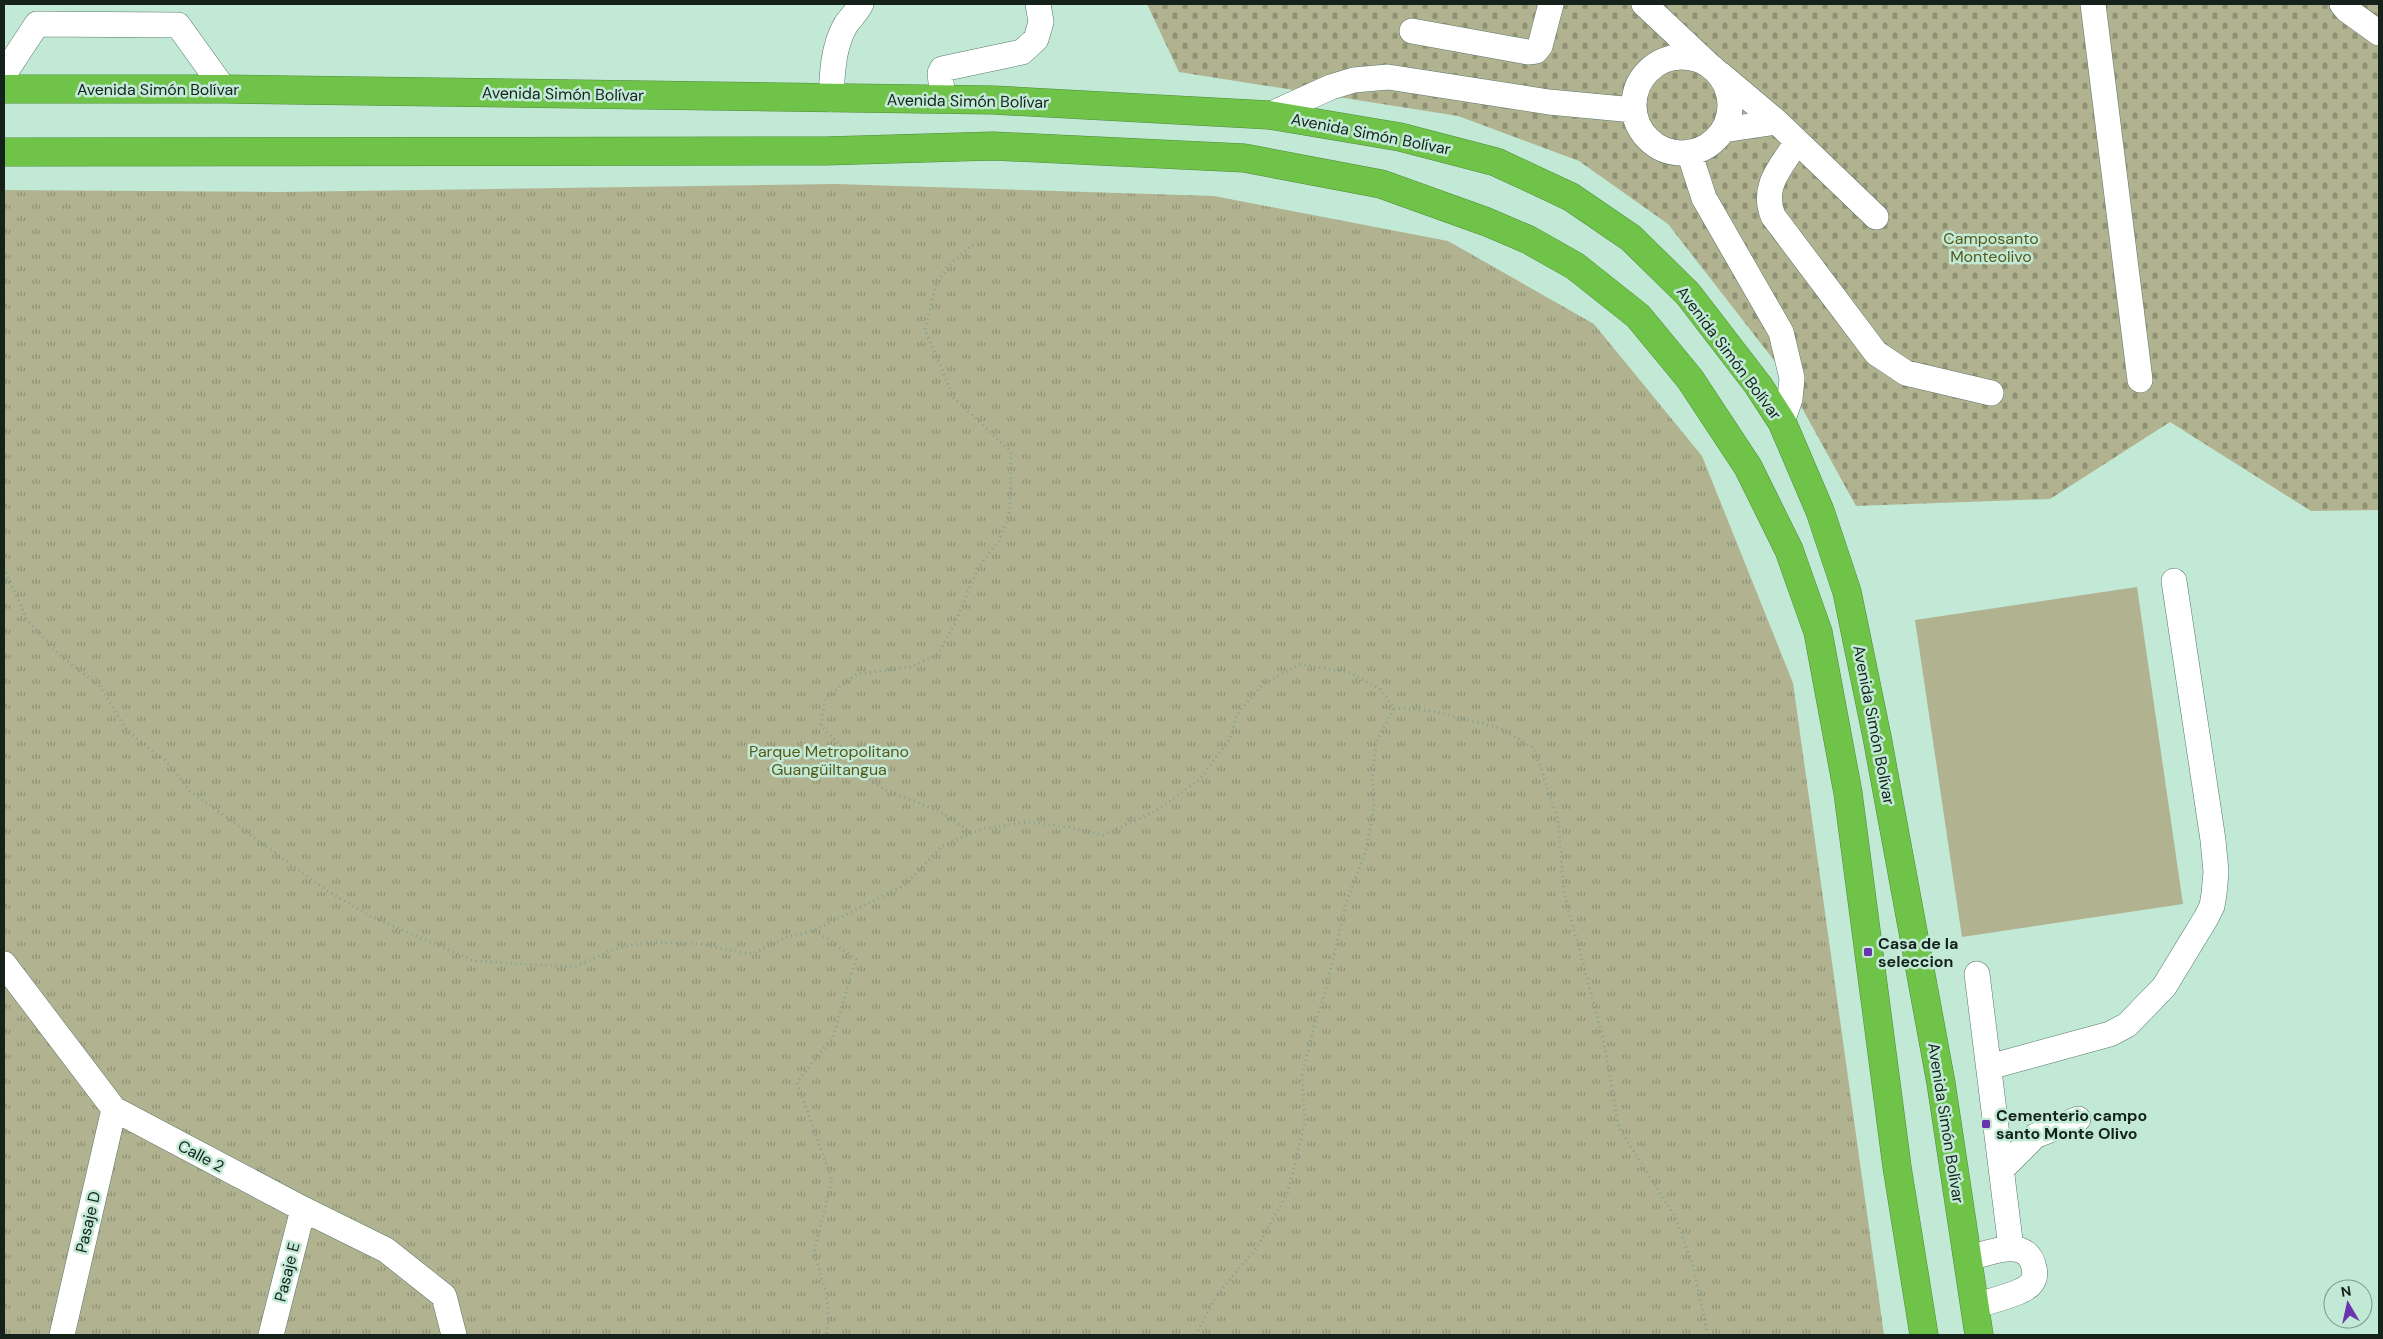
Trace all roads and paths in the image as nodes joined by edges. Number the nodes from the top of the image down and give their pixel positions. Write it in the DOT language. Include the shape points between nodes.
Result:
graph roads {
  1 [pos="860,4"];
  2 [pos="1038,4"];
  3 [pos="1551,4"];
  4 [pos="2093,4"];
  5 [pos="2342,4"];
  6 [pos="1650,8"];
  7 [pos="1412,31"];
  8 [pos="2379,33"];
  9 [pos="1663,61"];
  10 [pos="1714,69"];
  11 [pos="4,74"];
  12 [pos="224,88"];
  13 [pos="4,89"];
  14 [pos="831,98"];
  15 [pos="943,100"];
  16 [pos="1634,110"];
  17 [pos="1269,115"];
  18 [pos="1777,122"];
  19 [pos="1723,130"];
  20 [pos="1797,142"];
  21 [pos="4,152"];
  22 [pos="1689,152"];
  23 [pos="1876,217"];
  24 [pos="976,242"];
  25 [pos="2140,380"];
  26 [pos="1990,393"];
  27 [pos="1782,422"];
  28 [pos="4,568"];
  29 [pos="2174,581"];
  30 [pos="1394,708"];
  31 [pos="971,834"];
  32 [pos="816,930"];
  33 [pos="4,964"];
  34 [pos="1977,974"];
  35 [pos="1989,1067"];
  36 [pos="114,1109"];
  37 [pos="2078,1118"];
  38 [pos="2002,1169"];
  39 [pos="303,1210"];
  40 [pos="2011,1248"];
  41 [pos="1968,1259"];
  42 [pos="1975,1306"];
  43 [pos="62,1335"];
  44 [pos="271,1335"];
  45 [pos="454,1335"];
  46 [pos="826,1335"];
  47 [pos="1196,1335"];
  48 [pos="1708,1335"];
  49 [pos="1924,1335"];
  50 [pos="1979,1335"];
  1 -- 14 [label="street" via="839,42 832,70"];
  2 -- 15 [label="street" via="1041,22 1036,39 1022,52 942,69"];
  3 -- 7 [label="street" via="1536,51"];
  4 -- 25 [label="street"];
  5 -- 8 [label="street"];
  6 -- 9 [label="street"];
  6 -- 10 [label="street"];
  9 -- 10 [label="street" via="1693,58"];
  9 -- 16 [label="street" via="1650,69 1641,81 1635,95"];
  10 -- 18 [label="street"];
  10 -- 19 [label="street" via="1727,88 1730,103"];
  11 -- 12 [label="street" via="37,24 178,25"];
  12 -- 13 [label="highway, Avenida Simón Bolívar"];
  12 -- 14 [label="highway, Avenida Simón Bolívar"];
  14 -- 15 [label="highway, Avenida Simón Bolívar"];
  15 -- 17 [label="highway, Avenida Simón Bolívar"];
  16 -- 17 [label="street" via="1550,102 1388,77 1331,86"];
  16 -- 22 [label="street" via="1638,125 1659,147"];
  17 -- 27 [label="highway, Avenida Simón Bolívar" via="1400,137 1496,162 1571,197 1631,238 1688,294 1758,385"];
  18 -- 19 [label="street"];
  18 -- 20 [label="street"];
  19 -- 22 [label="street" via="1702,148"];
  20 -- 23 [label="street"];
  20 -- 26 [label="street" via="1768,187 1768,203 1773,216 1876,353 1906,374"];
  21 -- 49 [label="highway" via="825,151 993,146 1244,158 1381,184 1488,222 1575,266 1638,316 1696,387 1752,476 1789,550 1818,632 1848,793 1896,1167"];
  22 -- 27 [label="street" via="1704,198 1781,332 1792,378 1790,399"];
  24 -- 31 [label="path" via="948,266 936,285 925,330 954,398 1011,452 1010,511 999,541 979,566 938,654 911,667 857,674 826,699 821,726 847,752 857,772 884,789 940,812"];
  27 -- 41 [label="highway, Avenida Simón Bolívar" via="1820,511 1847,592 1878,737 1941,1083"];
  28 -- 32 [label="path" via="27,620 63,658 99,685 128,732 167,762 190,790 326,890 370,916 474,961 574,967 614,949 648,942 699,944 752,954 785,938"];
  29 -- 35 [label="street" via="2213,840 2216,872 2212,906 2164,987 2128,1025 2110,1034"];
  30 -- 31 [label="path" via="1380,689 1350,673 1302,664 1263,684 1237,714 1230,739 1199,780 1154,812 1103,835 1027,822 982,829"];
  30 -- 47 [label="path" via="1377,740 1372,774 1374,807 1366,850 1346,903 1302,1076 1305,1122 1288,1192 1258,1246 1216,1296"];
  30 -- 48 [label="path" via="1433,711 1500,728 1534,748 1558,820 1564,892 1605,1047 1619,1128 1674,1215 1693,1266"];
  31 -- 32 [label="path" via="942,846 905,885"];
  32 -- 46 [label="path" via="856,959 833,1037 797,1082 832,1180 814,1252 826,1293 829,1319"];
  33 -- 36 [label="street, Calle 2"];
  34 -- 35 [label="street"];
  35 -- 38 [label="street"];
  36 -- 39 [label="street, Calle 2"];
  36 -- 43 [label="street, Pasaje D"];
  37 -- 38 [label="street" via="2035,1136"];
  38 -- 40 [label="street"];
  39 -- 44 [label="street, Pasaje E"];
  39 -- 45 [label="street, Calle 2" via="386,1250 444,1296"];
  40 -- 41 [label="street"];
  40 -- 42 [label="street" via="2027,1253 2034,1269 2034,1279 2026,1289"];
  41 -- 42 [label="highway, Avenida Simón Bolívar"];
  42 -- 50 [label="highway, Avenida Simón Bolívar"];
}
